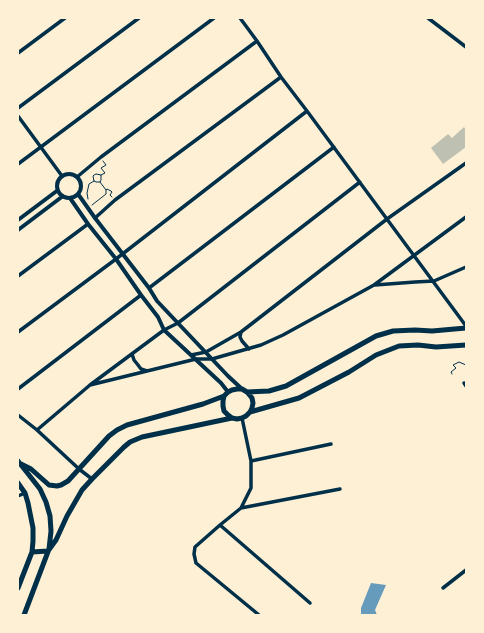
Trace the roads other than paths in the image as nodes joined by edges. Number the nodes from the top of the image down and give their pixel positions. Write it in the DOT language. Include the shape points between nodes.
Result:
graph roads {
  1 [pos="65,18"];
  2 [pos="139,18"];
  3 [pos="214,18"];
  4 [pos="240,18"];
  5 [pos="428,18"];
  6 [pos="257,41"];
  7 [pos="466,47"];
  8 [pos="18,53"];
  9 [pos="281,77"];
  10 [pos="18,108"];
  11 [pos="307,110"];
  12 [pos="18,116"];
  13 [pos="41,146"];
  14 [pos="334,147"];
  15 [pos="466,163"];
  16 [pos="18,164"];
  17 [pos="62,176"];
  18 [pos="77,177"];
  19 [pos="360,182"];
  20 [pos="58,190"];
  21 [pos="78,194"];
  22 [pos="63,196"];
  23 [pos="70,198"];
  24 [pos="466,217"];
  25 [pos="95,218"];
  26 [pos="387,219"];
  27 [pos="18,220"];
  28 [pos="88,224"];
  29 [pos="18,230"];
  30 [pos="123,253"];
  31 [pos="414,255"];
  32 [pos="116,259"];
  33 [pos="466,267"];
  34 [pos="18,276"];
  35 [pos="434,281"];
  36 [pos="374,285"];
  37 [pos="149,288"];
  38 [pos="141,295"];
  39 [pos="178,323"];
  40 [pos="466,327"];
  41 [pos="164,330"];
  42 [pos="18,332"];
  43 [pos="242,332"];
  44 [pos="466,345"];
  45 [pos="249,349"];
  46 [pos="206,352"];
  47 [pos="132,354"];
  48 [pos="191,355"];
  49 [pos="196,359"];
  50 [pos="212,359"];
  51 [pos="147,371"];
  52 [pos="90,385"];
  53 [pos="18,389"];
  54 [pos="244,390"];
  55 [pos="226,394"];
  56 [pos="250,412"];
  57 [pos="18,415"];
  58 [pos="232,418"];
  59 [pos="242,418"];
  60 [pos="37,430"];
  61 [pos="331,444"];
  62 [pos="251,461"];
  63 [pos="19,462"];
  64 [pos="79,469"];
  65 [pos="92,479"];
  66 [pos="18,483"];
  67 [pos="340,489"];
  68 [pos="25,493"];
  69 [pos="18,496"];
  70 [pos="242,508"];
  71 [pos="220,525"];
  72 [pos="48,551"];
  73 [pos="32,552"];
  74 [pos="466,570"];
  75 [pos="18,588"];
  76 [pos="443,588"];
  77 [pos="310,603"];
  78 [pos="24,615"];
  79 [pos="259,615"];
  1 -- 8 [label="street"];
  2 -- 10 [label="street"];
  3 -- 13 [label="street"];
  4 -- 6 [label="street"];
  5 -- 7 [label="street"];
  6 -- 9 [label="street"];
  6 -- 18 [label="street"];
  9 -- 11 [label="street"];
  9 -- 25 [label="street" via="114,200"];
  11 -- 14 [label="street"];
  11 -- 30 [label="street"];
  12 -- 13 [label="street"];
  13 -- 16 [label="street"];
  13 -- 17 [label="street"];
  14 -- 19 [label="street"];
  14 -- 37 [label="street"];
  15 -- 26 [label="street"];
  17 -- 18 [label="street" via="70,174"];
  17 -- 20 [label="street" via="58,182"];
  18 -- 21 [label="street" via="81,183"];
  19 -- 26 [label="street"];
  19 -- 39 [label="street"];
  20 -- 22 [label="street"];
  20 -- 27 [label="street"];
  21 -- 23 [label="street"];
  21 -- 25 [label="street"];
  22 -- 23 [label="street"];
  22 -- 29 [label="street"];
  23 -- 28 [label="street"];
  24 -- 31 [label="street"];
  25 -- 30 [label="street"];
  26 -- 31 [label="street"];
  26 -- 43 [label="street"];
  28 -- 32 [label="street"];
  28 -- 34 [label="street"];
  30 -- 32 [label="street"];
  30 -- 37 [label="street"];
  31 -- 35 [label="street"];
  31 -- 36 [label="street"];
  32 -- 38 [label="street"];
  32 -- 42 [label="street"];
  33 -- 35 [label="street"];
  35 -- 36 [label="street"];
  35 -- 40 [label="street"];
  36 -- 45 [label="street" via="283,335"];
  37 -- 39 [label="street" via="157,301"];
  38 -- 41 [label="street" via="158,316"];
  38 -- 53 [label="street"];
  39 -- 41 [label="street"];
  39 -- 46 [label="street"];
  40 -- 54 [label="main road" via="432,331 393,331 376,336 286,386 269,391"];
  41 -- 47 [label="street"];
  41 -- 48 [label="street"];
  43 -- 45 [label="street" via="240,337"];
  43 -- 46 [label="street"];
  44 -- 56 [label="main road" via="399,346 376,355 299,398"];
  45 -- 50 [label="street"];
  46 -- 48 [label="street"];
  46 -- 50 [label="street"];
  47 -- 51 [label="street" via="138,365"];
  47 -- 52 [label="street"];
  48 -- 49 [label="street"];
  49 -- 50 [label="street"];
  49 -- 51 [label="street"];
  49 -- 55 [label="street" via="221,383"];
  50 -- 54 [label="street"];
  51 -- 52 [label="street"];
  52 -- 60 [label="street"];
  54 -- 55 [label="main road" via="237,388"];
  54 -- 56 [label="main road" via="252,398"];
  55 -- 58 [label="main road" via="223,401 224,411"];
  55 -- 64 [label="main road" via="203,404 117,430"];
  56 -- 59 [label="main road"];
  57 -- 60 [label="street"];
  58 -- 59 [label="main road"];
  58 -- 65 [label="main road" via="136,439 124,447"];
  59 -- 62 [label="street"];
  60 -- 64 [label="street"];
  61 -- 62 [label="street"];
  62 -- 70 [label="street" via="251,488"];
  63 -- 64 [label="main road" via="53,486 65,484"];
  63 -- 72 [label="main road" via="40,489 46,502 51,530"];
  64 -- 65 [label="street"];
  65 -- 72 [label="main road" via="82,490"];
  66 -- 68 [label="main road"];
  67 -- 70 [label="street"];
  68 -- 69 [label="street"];
  68 -- 73 [label="main road" via="33,528"];
  70 -- 71 [label="street"];
  71 -- 77 [label="street"];
  71 -- 79 [label="street" via="195,547 196,563"];
  72 -- 73 [label="main road"];
  72 -- 78 [label="main road"];
  73 -- 75 [label="main road"];
  74 -- 76 [label="street"];
}
